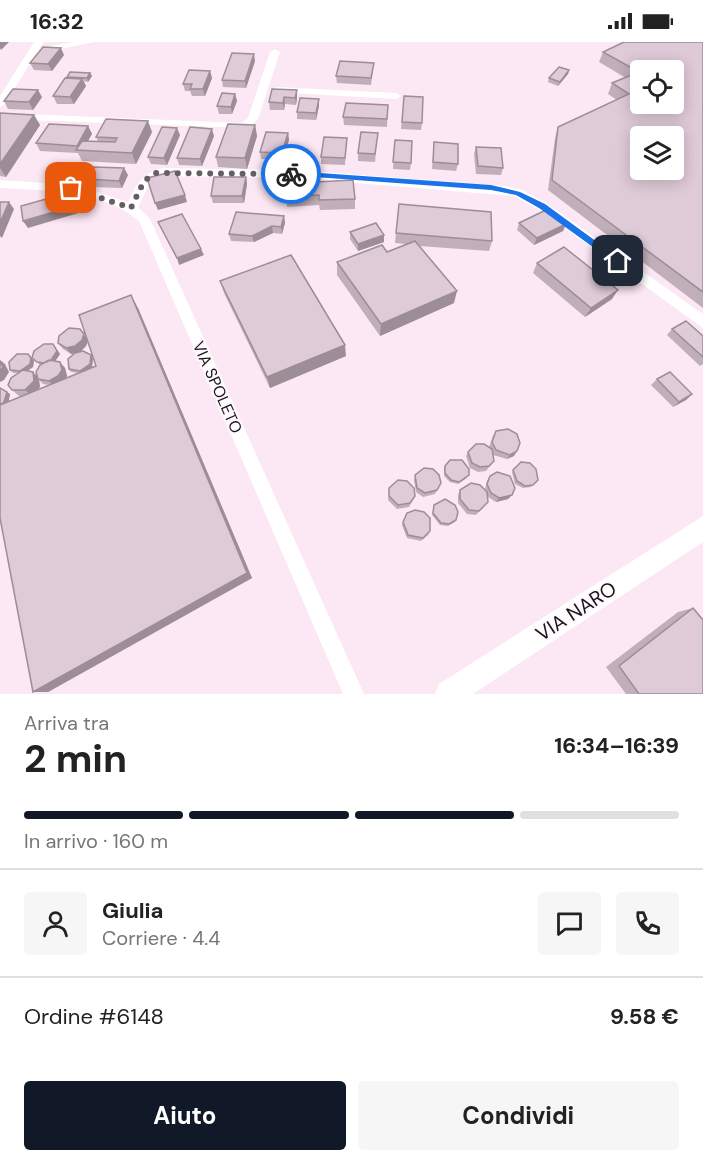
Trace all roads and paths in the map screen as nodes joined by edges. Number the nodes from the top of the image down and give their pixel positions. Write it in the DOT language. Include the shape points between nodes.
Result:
graph roads {
  1 [pos="89,42"];
  2 [pos="36,47"];
  3 [pos="275,52"];
  4 [pos="262,90"];
  5 [pos="396,96"];
  6 [pos="0,104"];
  7 [pos="0,116"];
  8 [pos="0,184"];
  9 [pos="131,208"];
  10 [pos="703,322"];
  11 [pos="703,528"];
  12 [pos="354,694"];
  13 [pos="449,694"];
  1 -- 2 [label="street"];
  2 -- 6 [label="street"];
  3 -- 4 [label="street"];
  4 -- 5 [label="street"];
  4 -- 7 [label="street" via="252,121 240,127"];
  8 -- 9 [label="street" via="71,188"];
  9 -- 10 [label="street" via="144,181 162,172 296,174 506,190 542,206"];
  9 -- 12 [label="street, VIA SPOLETO" via="144,219"];
  11 -- 13 [label="street, VIA NARO"];
}
